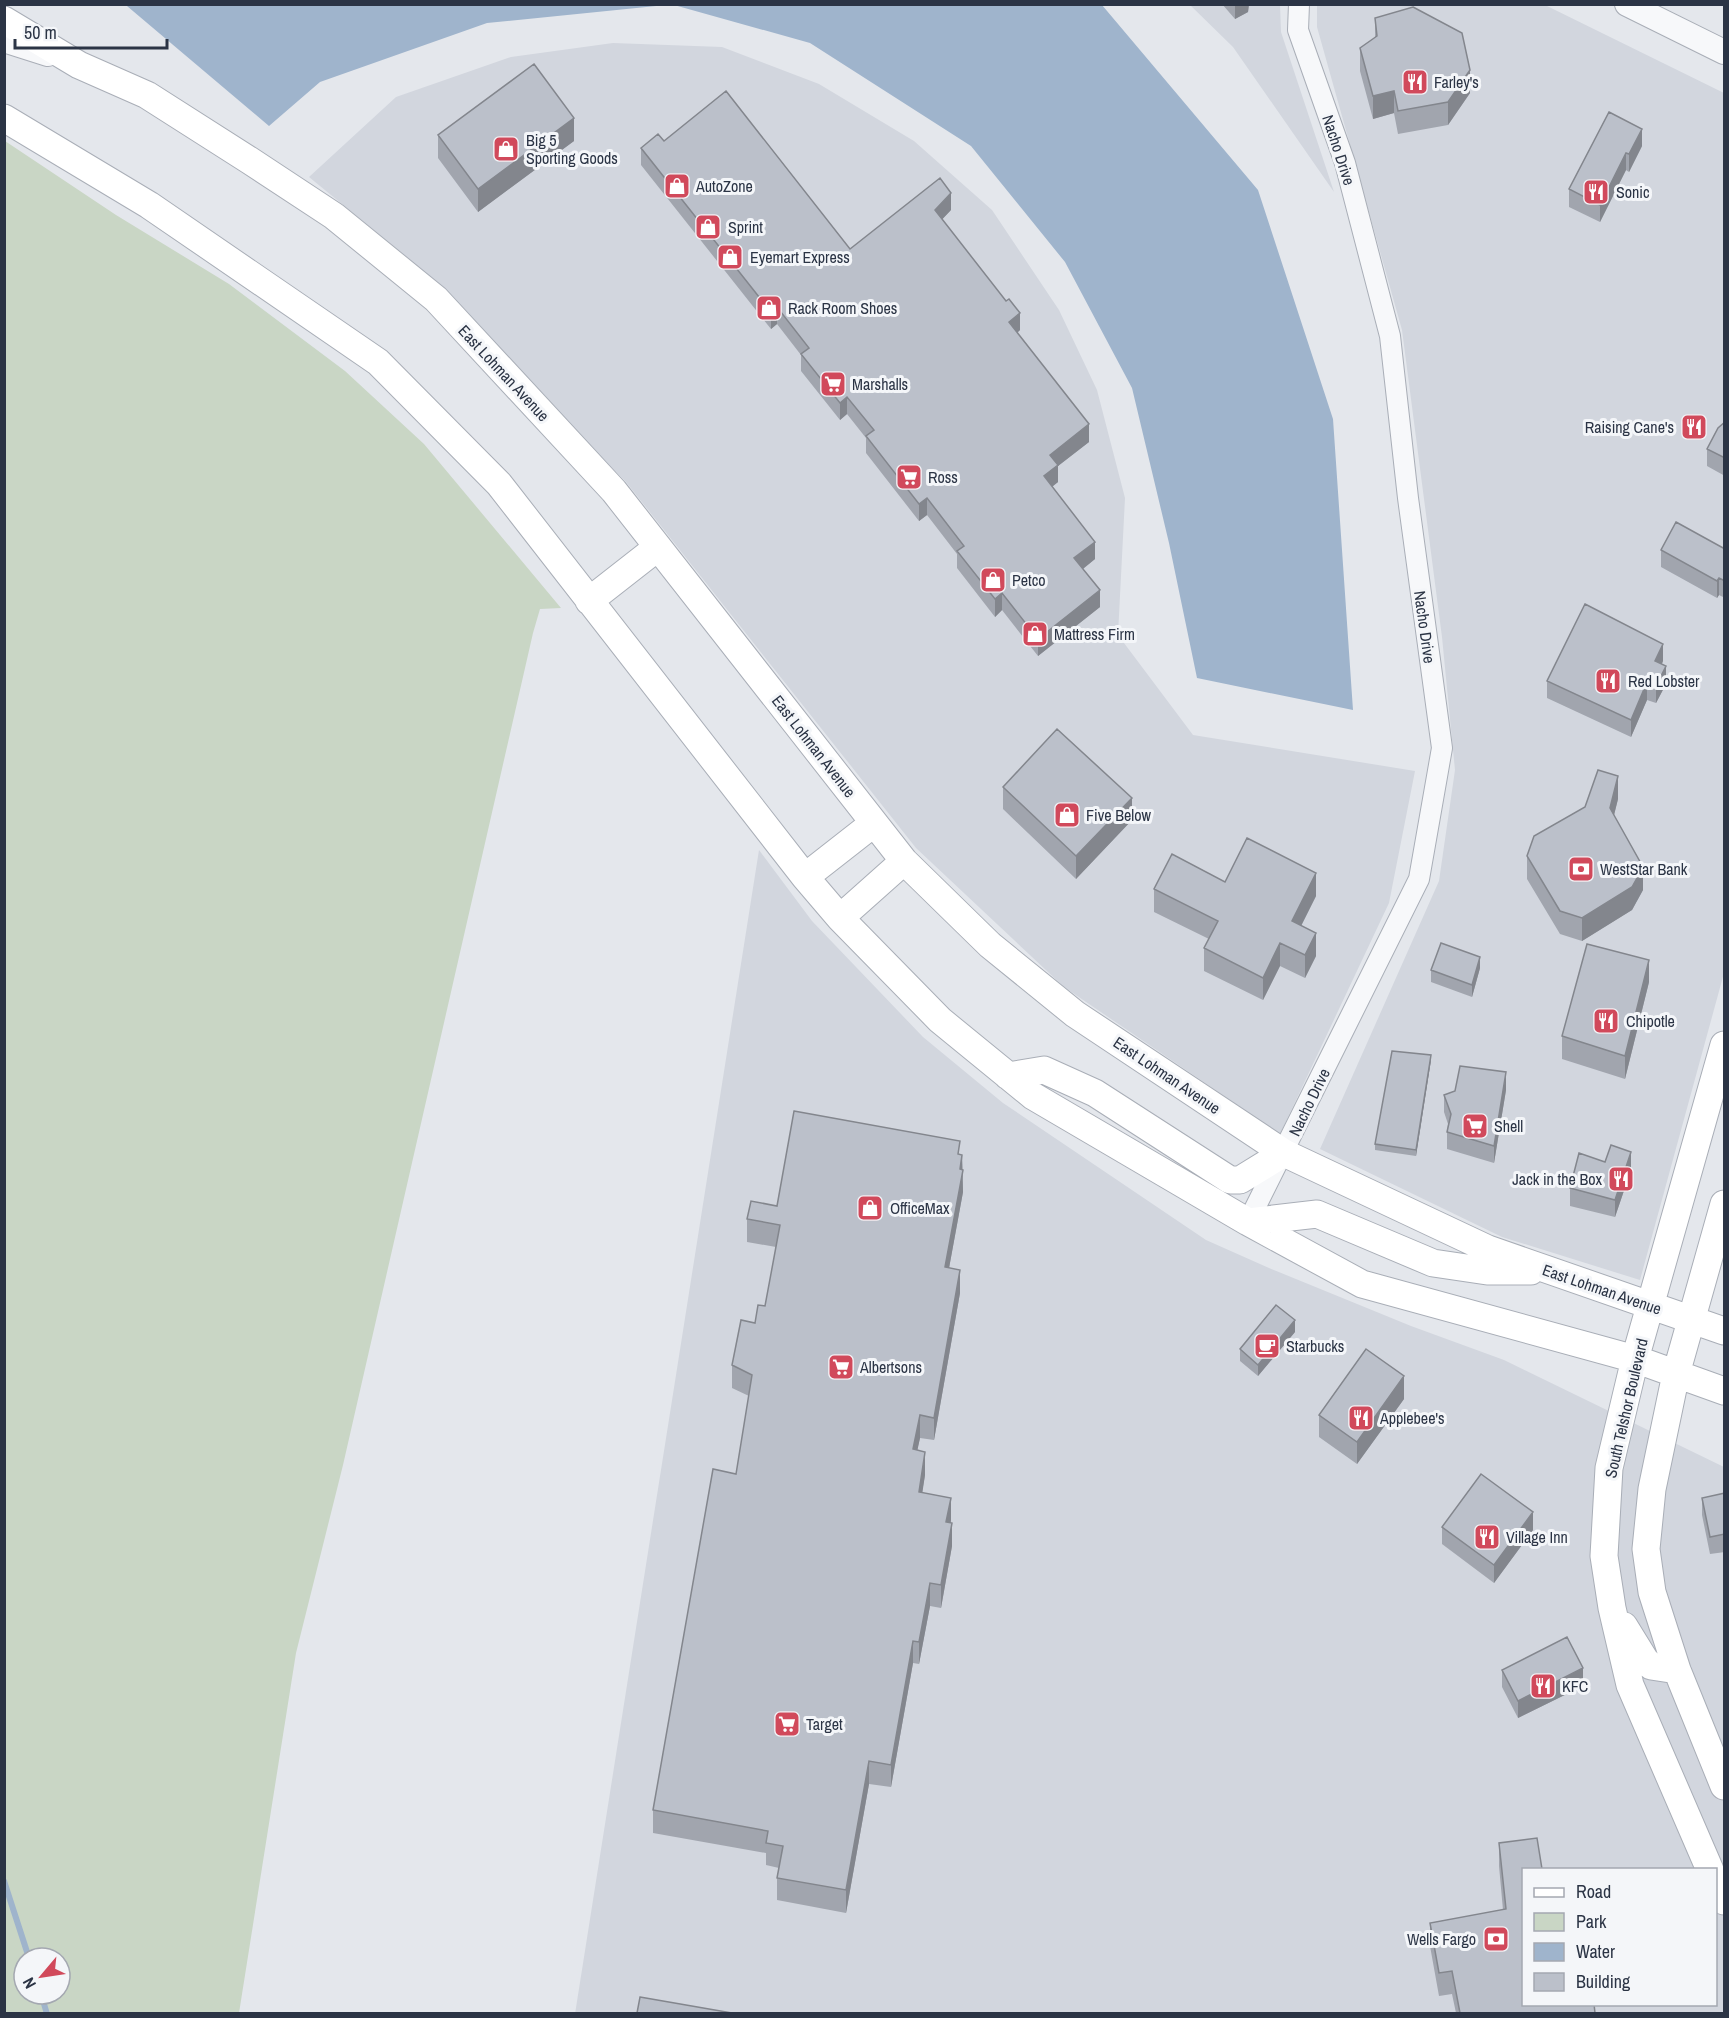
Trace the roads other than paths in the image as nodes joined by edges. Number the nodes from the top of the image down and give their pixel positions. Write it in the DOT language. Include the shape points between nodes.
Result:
graph roads {
  1 [pos="1299,4"];
  2 [pos="1627,4"];
  3 [pos="4,20"];
  4 [pos="4,40"];
  5 [pos="1725,52"];
  6 [pos="79,65"];
  7 [pos="4,118"];
  8 [pos="658,547"];
  9 [pos="589,602"];
  10 [pos="874,823"];
  11 [pos="904,861"];
  12 [pos="805,878"];
  13 [pos="840,918"];
  14 [pos="1725,1045"];
  15 [pos="1008,1076"];
  16 [pos="1284,1153"];
  17 [pos="1722,1214"];
  18 [pos="1248,1222"];
  19 [pos="1725,1259"];
  20 [pos="1553,1271"];
  21 [pos="1650,1306"];
  22 [pos="1691,1319"];
  23 [pos="1725,1331"];
  24 [pos="1635,1359"];
  25 [pos="1676,1374"];
  26 [pos="1725,1391"];
  27 [pos="1612,1608"];
  28 [pos="1677,1670"];
  29 [pos="1725,1786"];
  30 [pos="1710,1868"];
  31 [pos="1717,1883"];
  32 [pos="1725,1901"];
  1 -- 16 [label="street, Nacho Drive" via="1298,30 1345,163 1390,336 1442,748 1419,879"];
  2 -- 5 [label="street"];
  3 -- 6 [label="main road, East Lohman Avenue"];
  4 -- 6 [label="street"];
  6 -- 8 [label="main road, East Lohman Avenue" via="147,95 249,160 334,216 436,299 614,491"];
  7 -- 9 [label="main road" via="148,205 378,362 499,484"];
  8 -- 9 [label="main road"];
  8 -- 10 [label="main road, East Lohman Avenue"];
  9 -- 12 [label="main road"];
  10 -- 11 [label="main road, East Lohman Avenue"];
  10 -- 12 [label="main road"];
  11 -- 13 [label="main road"];
  11 -- 16 [label="main road, East Lohman Avenue" via="990,945 1075,1014"];
  12 -- 13 [label="main road"];
  13 -- 15 [label="main road" via="940,1020"];
  14 -- 21 [label="main road, South Telshor Boulevard"];
  15 -- 16 [label="main road" via="1044,1070 1095,1093 1230,1180 1240,1180"];
  15 -- 18 [label="main road" via="1033,1096"];
  16 -- 18 [label="street, Nacho Drive"];
  16 -- 20 [label="main road, East Lohman Avenue" via="1488,1249"];
  17 -- 19 [label="main road"];
  17 -- 22 [label="main road"];
  18 -- 20 [label="main road" via="1317,1214 1433,1263 1487,1271"];
  18 -- 24 [label="main road" via="1362,1284"];
  20 -- 21 [label="main road, East Lohman Avenue"];
  21 -- 22 [label="main road, East Lohman Avenue"];
  21 -- 24 [label="main road, South Telshor Boulevard"];
  22 -- 23 [label="main road, East Lohman Avenue"];
  22 -- 25 [label="main road"];
  24 -- 25 [label="main road"];
  24 -- 27 [label="main road, South Telshor Boulevard" via="1610,1467 1604,1556"];
  25 -- 26 [label="main road"];
  25 -- 28 [label="main road" via="1652,1489 1646,1548 1652,1592"];
  27 -- 28 [label="main road" via="1645,1660 1652,1666"];
  27 -- 30 [label="main road, South Telshor Boulevard" via="1630,1685"];
  28 -- 29 [label="main road"];
  31 -- 32 [label="main road"];
}
